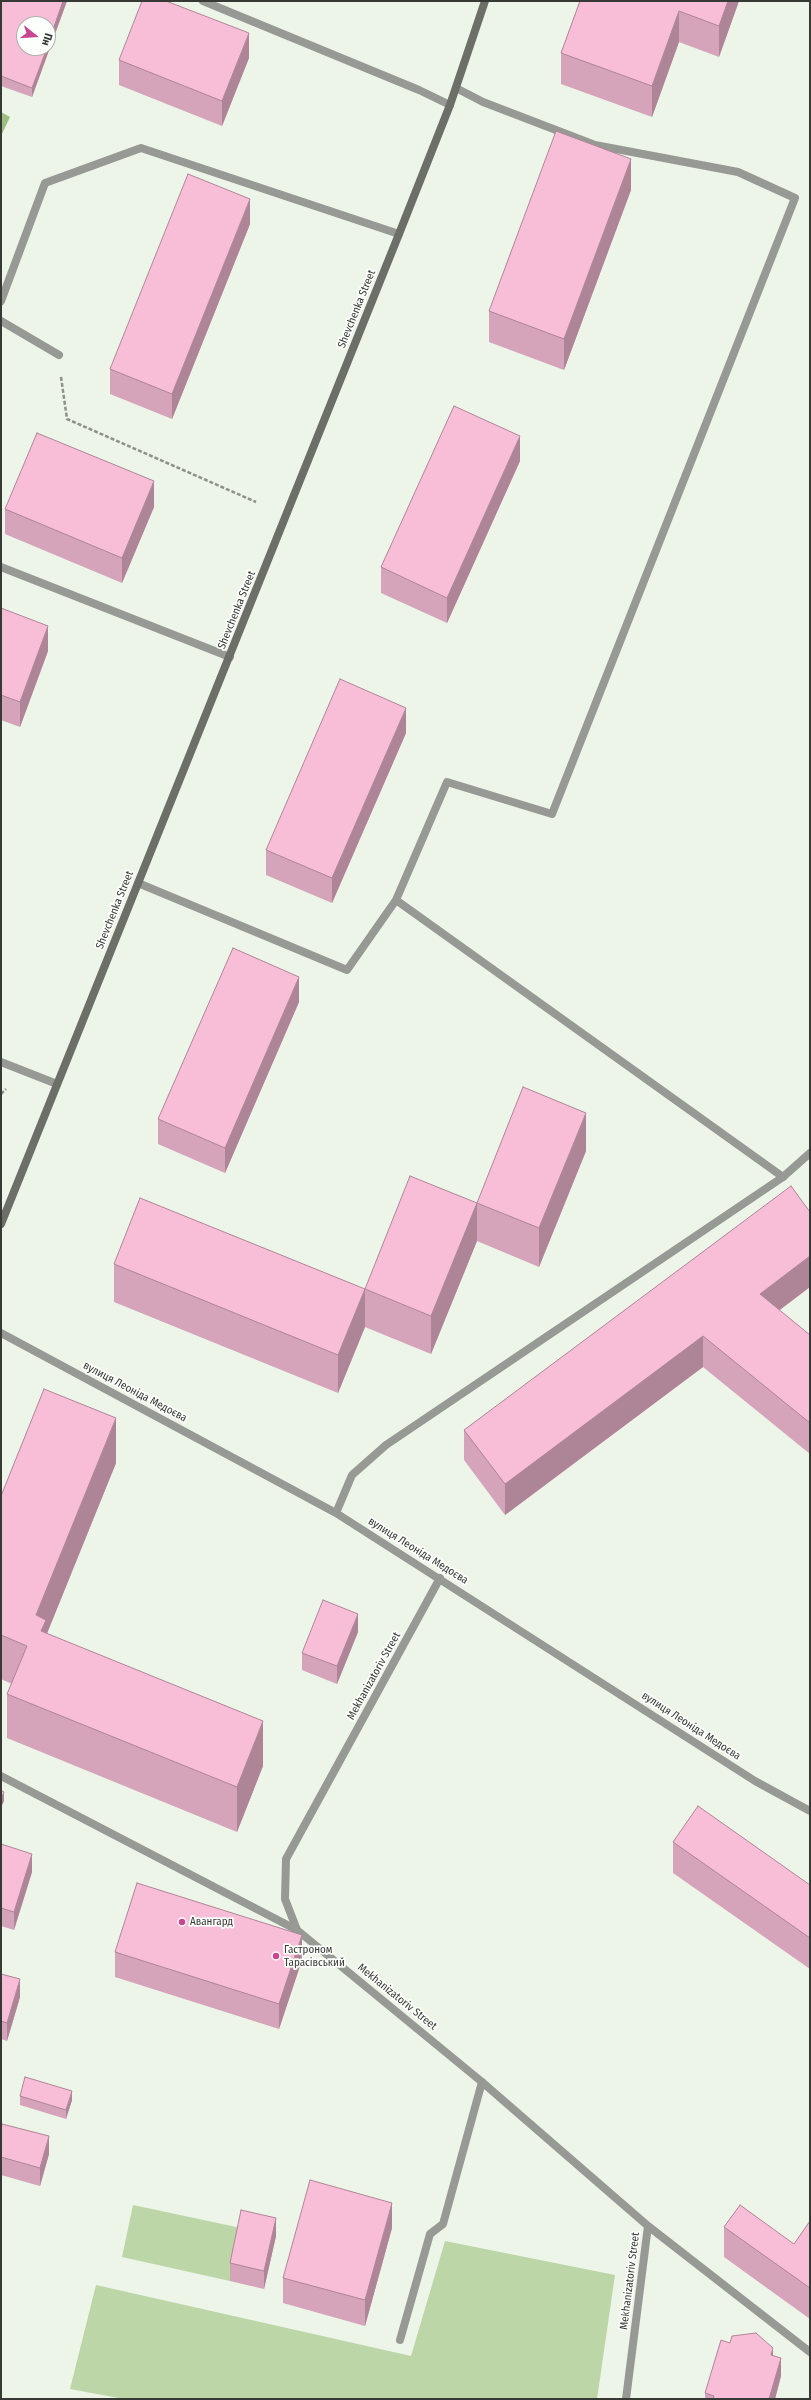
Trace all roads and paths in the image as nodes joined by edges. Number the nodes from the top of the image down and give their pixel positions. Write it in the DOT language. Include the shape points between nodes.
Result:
graph roads {
  1 [pos="202,1"];
  2 [pos="485,1"];
  3 [pos="456,88"];
  4 [pos="450,105"];
  5 [pos="399,234"];
  6 [pos="1,301"];
  7 [pos="1,321"];
  8 [pos="59,355"];
  9 [pos="256,502"];
  10 [pos="1,567"];
  11 [pos="230,657"];
  12 [pos="138,883"];
  13 [pos="396,900"];
  14 [pos="1,1062"];
  15 [pos="57,1084"];
  16 [pos="810,1153"];
  17 [pos="783,1177"];
  18 [pos="1,1224"];
  19 [pos="1,1333"];
  20 [pos="336,1513"];
  21 [pos="440,1578"];
  22 [pos="1,1776"];
  23 [pos="810,1811"];
  24 [pos="297,1930"];
  25 [pos="482,2082"];
  26 [pos="648,2226"];
  27 [pos="400,2340"];
  28 [pos="810,2352"];
  29 [pos="626,2399"];
  1 -- 4 [label="street"];
  2 -- 3 [label="main road, Shevchenka Street"];
  3 -- 4 [label="main road, Shevchenka Street"];
  3 -- 13 [label="street" via="483,102 595,145 738,172 795,198 552,814 447,782"];
  4 -- 5 [label="main road, Shevchenka Street"];
  5 -- 6 [label="street" via="141,148 45,183"];
  5 -- 11 [label="main road, Shevchenka Street"];
  7 -- 8 [label="street"];
  8 -- 9 [label="path" via="66,419"];
  10 -- 11 [label="street"];
  11 -- 12 [label="main road, Shevchenka Street"];
  12 -- 13 [label="street" via="347,970"];
  12 -- 15 [label="main road, Shevchenka Street"];
  13 -- 17 [label="street"];
  14 -- 15 [label="street"];
  15 -- 18 [label="main road, Shevchenka Street"];
  16 -- 17 [label="street"];
  17 -- 20 [label="street" via="386,1444 352,1475"];
  19 -- 20 [label="street, вулиця Леоніда Медоєва"];
  20 -- 21 [label="street, вулиця Леоніда Медоєва"];
  21 -- 23 [label="street, вулиця Леоніда Медоєва" via="755,1781"];
  21 -- 24 [label="street, Mekhanizatoriv Street" via="286,1859 285,1899"];
  22 -- 24 [label="street"];
  24 -- 25 [label="street, Mekhanizatoriv Street"];
  25 -- 26 [label="street, Mekhanizatoriv Street"];
  25 -- 27 [label="street" via="444,2224 430,2234"];
  26 -- 28 [label="street"];
  26 -- 29 [label="street, Mekhanizatoriv Street"];
}
